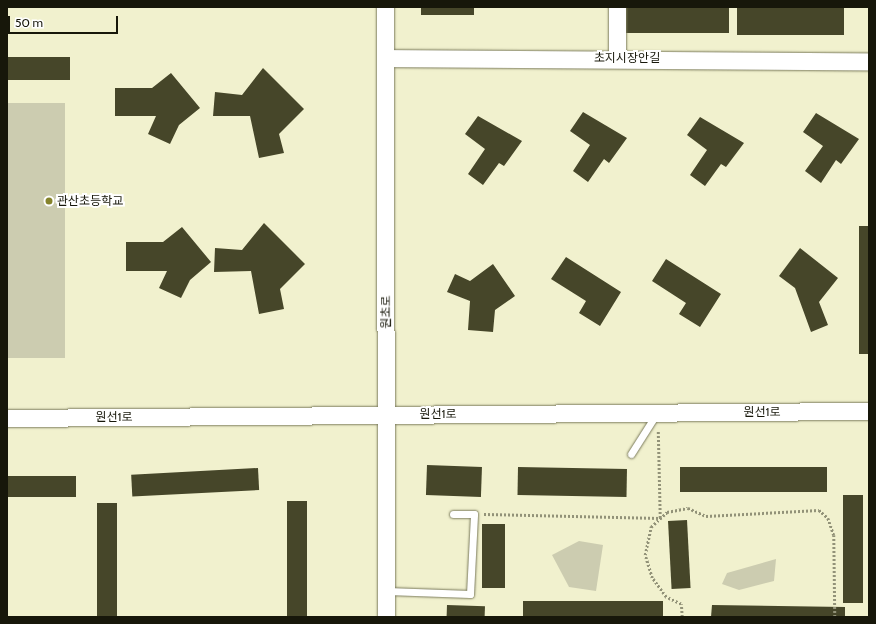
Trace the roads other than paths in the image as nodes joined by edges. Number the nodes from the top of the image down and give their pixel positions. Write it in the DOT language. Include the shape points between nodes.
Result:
graph roads {
  1 [pos="385,7"];
  2 [pos="617,7"];
  3 [pos="385,58"];
  4 [pos="617,58"];
  5 [pos="869,61"];
  6 [pos="869,412"];
  7 [pos="657,413"];
  8 [pos="386,415"];
  9 [pos="7,418"];
  10 [pos="631,454"];
  11 [pos="453,514"];
  12 [pos="386,591"];
  13 [pos="386,617"];
  1 -- 3 [label="street, 원초로"];
  2 -- 4 [label="street"];
  3 -- 4 [label="street, 초지시장안길"];
  3 -- 8 [label="street, 원초로"];
  4 -- 5 [label="street, 초지시장안길"];
  6 -- 7 [label="street, 원선1로"];
  7 -- 8 [label="street, 원선1로"];
  7 -- 10 [label="lane"];
  8 -- 9 [label="street, 원선1로"];
  8 -- 12 [label="street, 원초로"];
  11 -- 12 [label="lane" via="474,514 470,594"];
  12 -- 13 [label="street, 원초로"];
}
